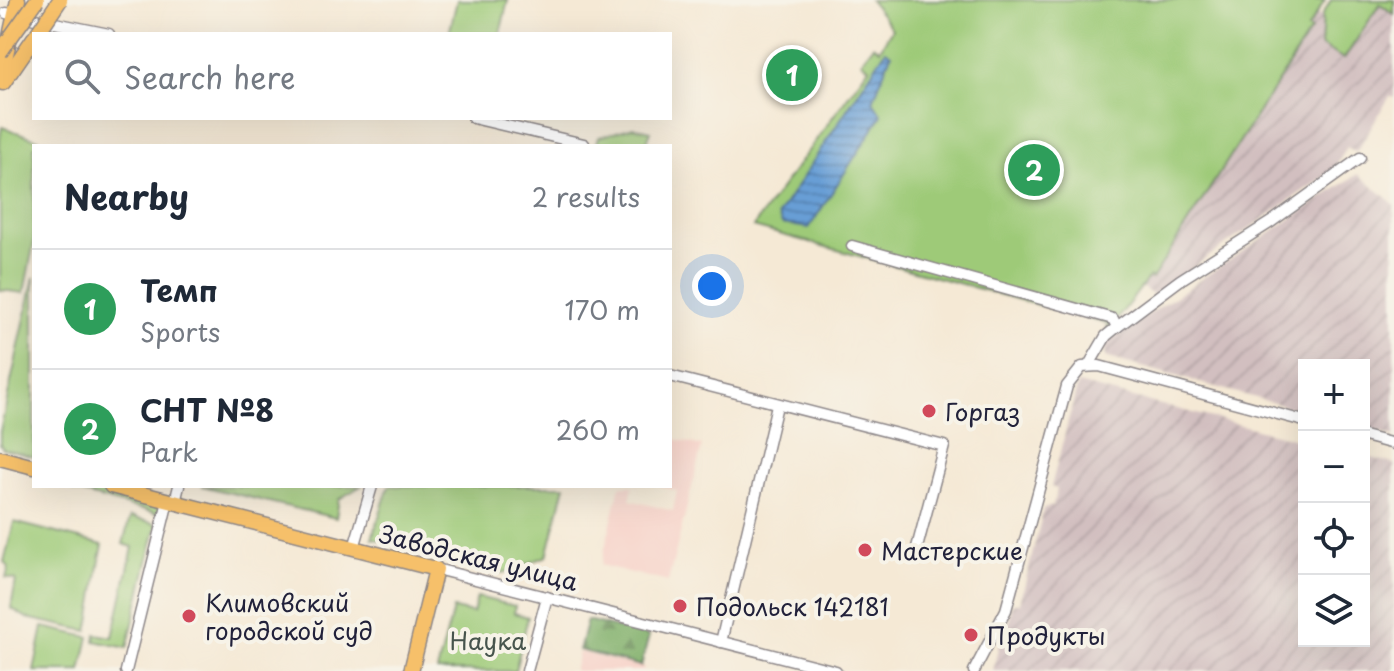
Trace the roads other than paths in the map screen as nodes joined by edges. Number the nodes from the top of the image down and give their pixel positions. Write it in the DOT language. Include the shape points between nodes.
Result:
graph roads {
  1 [pos="37,0"];
  2 [pos="60,0"];
  3 [pos="12,7"];
  4 [pos="39,32"];
  5 [pos="102,32"];
  6 [pos="0,41"];
  7 [pos="32,41"];
  8 [pos="0,52"];
  9 [pos="0,84"];
  10 [pos="482,120"];
  11 [pos="584,144"];
  12 [pos="1360,158"];
  13 [pos="852,246"];
  14 [pos="1117,327"];
  15 [pos="1089,365"];
  16 [pos="672,377"];
  17 [pos="777,405"];
  18 [pos="1298,419"];
  19 [pos="1370,438"];
  20 [pos="1394,444"];
  21 [pos="0,458"];
  22 [pos="32,466"];
  23 [pos="118,488"];
  24 [pos="178,488"];
  25 [pos="371,488"];
  26 [pos="171,502"];
  27 [pos="354,548"];
  28 [pos="914,559"];
  29 [pos="436,569"];
  30 [pos="547,597"];
  31 [pos="721,642"];
  32 [pos="126,671"];
  33 [pos="411,671"];
  34 [pos="527,671"];
  35 [pos="836,671"];
  36 [pos="974,671"];
  1 -- 8 [label="main road, bridge"];
  2 -- 4 [label="main road, bridge"];
  3 -- 5 [label="street"];
  3 -- 6 [label="main road"];
  3 -- 9 [label="main road"];
  7 -- 9 [label="main road"];
  10 -- 11 [label="street"];
  12 -- 14 [label="street"];
  13 -- 14 [label="street" via="1087,311 1113,319"];
  14 -- 15 [label="street"];
  15 -- 18 [label="street"];
  15 -- 36 [label="street" via="1076,371 1067,386 1006,610"];
  16 -- 17 [label="street"];
  17 -- 28 [label="street" via="944,446"];
  17 -- 31 [label="street"];
  19 -- 20 [label="street"];
  21 -- 22 [label="main road"];
  23 -- 26 [label="main road, Заводская улица"];
  24 -- 26 [label="street"];
  25 -- 27 [label="street"];
  26 -- 27 [label="main road, Заводская улица"];
  26 -- 32 [label="street"];
  27 -- 29 [label="main road, Заводская улица"];
  29 -- 30 [label="street, Заводская улица"];
  29 -- 33 [label="main road"];
  30 -- 31 [label="street, Заводская улица"];
  30 -- 34 [label="street"];
  31 -- 35 [label="street, Заводская улица"];
}
